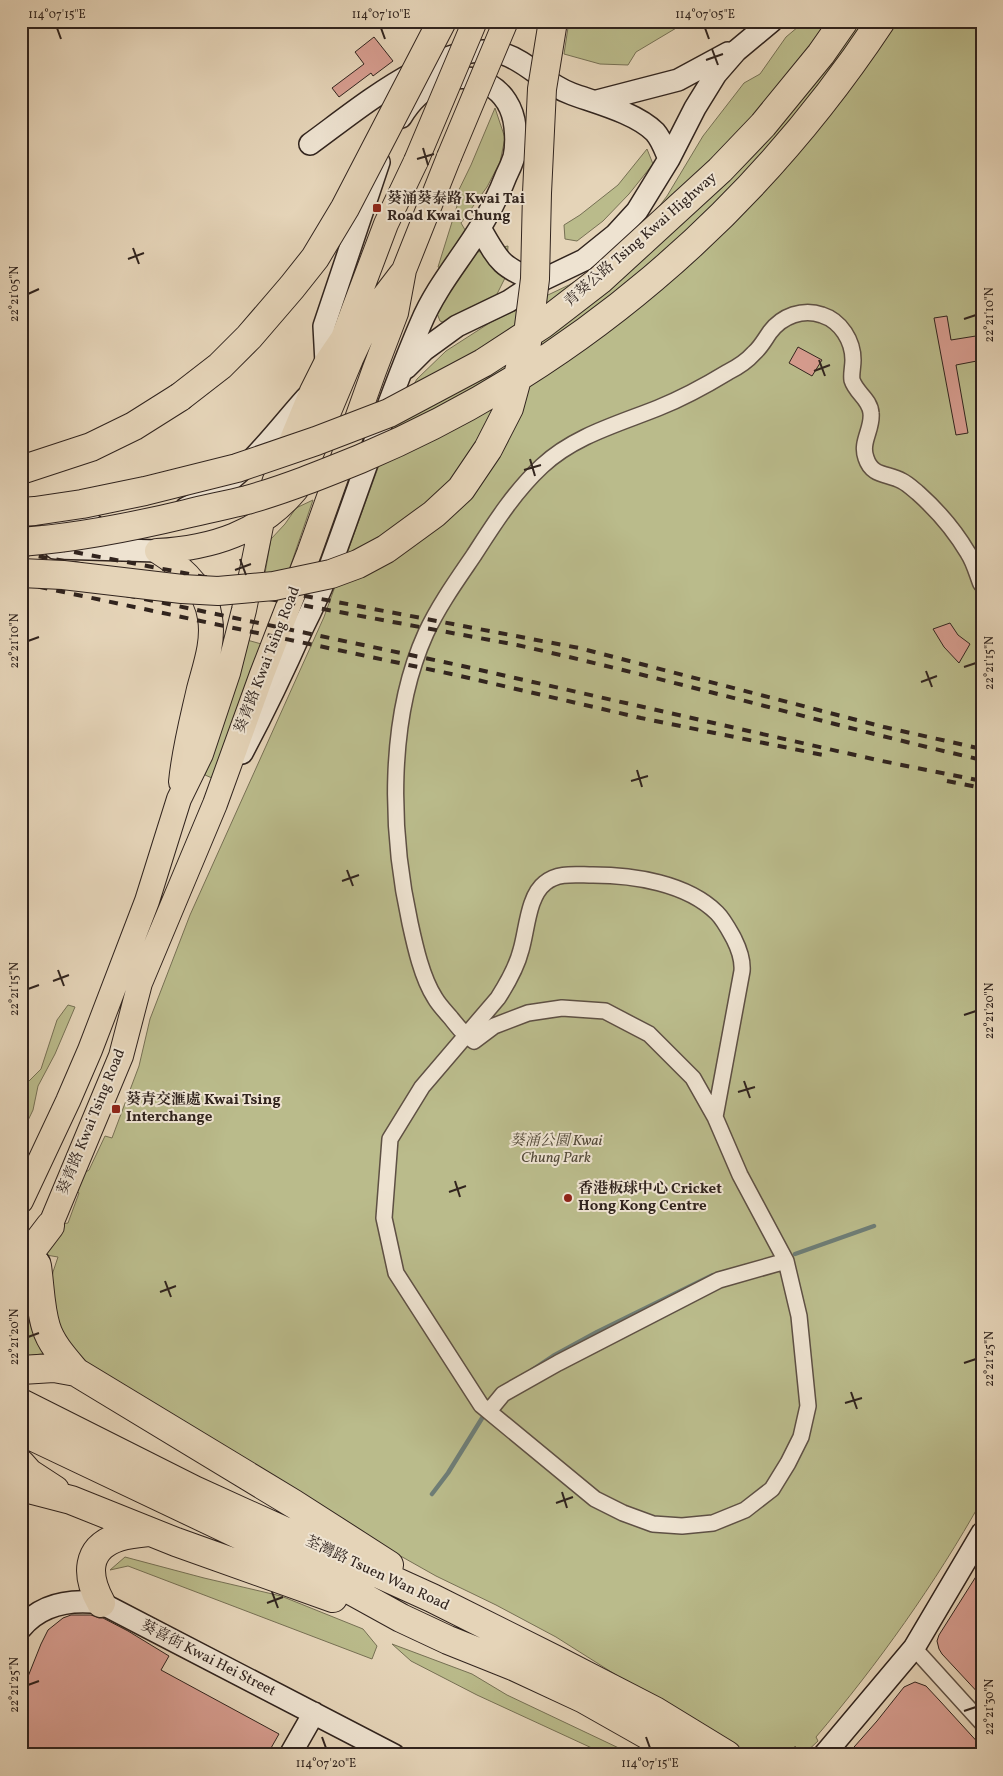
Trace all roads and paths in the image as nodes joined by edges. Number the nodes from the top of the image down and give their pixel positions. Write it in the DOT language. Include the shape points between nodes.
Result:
graph roads {
  1 [pos="442,21"];
  2 [pos="476,21"];
  3 [pos="506,21"];
  4 [pos="553,21"];
  5 [pos="772,21"];
  6 [pos="844,21"];
  7 [pos="881,21"];
  8 [pos="745,43"];
  9 [pos="664,84"];
  10 [pos="597,101"];
  11 [pos="695,108"];
  12 [pos="310,144"];
  13 [pos="669,159"];
  14 [pos="480,228"];
  15 [pos="404,270"];
  16 [pos="538,282"];
  17 [pos="326,363"];
  18 [pos="398,378"];
  19 [pos="312,391"];
  20 [pos="21,470"];
  21 [pos="275,480"];
  22 [pos="21,512"];
  23 [pos="262,521"];
  24 [pos="21,522"];
  25 [pos="118,526"];
  26 [pos="21,542"];
  27 [pos="21,547"];
  28 [pos="157,552"];
  29 [pos="21,573"];
  30 [pos="980,584"];
  31 [pos="179,799"];
  32 [pos="215,804"];
  33 [pos="465,1035"];
  34 [pos="715,1116"];
  35 [pos="21,1201"];
  36 [pos="50,1226"];
  37 [pos="786,1261"];
  38 [pos="29,1265"];
  39 [pos="21,1295"];
  40 [pos="21,1370"];
  41 [pos="76,1372"];
  42 [pos="21,1403"];
  43 [pos="489,1411"];
  44 [pos="21,1431"];
  45 [pos="61,1437"];
  46 [pos="21,1464"];
  47 [pos="21,1487"];
  48 [pos="71,1500"];
  49 [pos="150,1532"];
  50 [pos="980,1541"];
  51 [pos="432,1598"];
  52 [pos="101,1603"];
  53 [pos="401,1618"];
  54 [pos="21,1628"];
  55 [pos="914,1648"];
  56 [pos="314,1713"];
  57 [pos="982,1723"];
  58 [pos="290,1755"];
  59 [pos="394,1755"];
  60 [pos="683,1755"];
  61 [pos="727,1755"];
  62 [pos="824,1755"];
  1 -- 20 [label="highway, bridge" via="345,208 315,258 249,337 220,366 134,426 91,446"];
  2 -- 17 [label="main road, 葵青路 Kwai Tsing Road, bridge" via="386,224 342,338"];
  3 -- 15 [label="main road, 葵青路 Kwai Tsing Road, bridge"];
  4 -- 29 [label="highway, bridge" via="542,89 535,279 527,342 509,408 488,449 461,489 434,514 386,549 358,564 331,574 274,586 218,591"];
  5 -- 8 [label="street"];
  6 -- 22 [label="highway, 青葵公路 Tsing Kwai Highway, bridge" via="763,125 706,184 600,280 543,324 482,363 389,413 238,468 146,491"];
  7 -- 26 [label="highway, bridge" via="808,122 739,199 636,294 545,360 492,393 402,441 325,473 248,499 150,523"];
  8 -- 9 [label="street" via="687,76"];
  8 -- 11 [label="street" via="716,74"];
  9 -- 10 [label="street"];
  9 -- 11 [label="street" via="686,93 692,98"];
  10 -- 12 [label="street" via="548,83 504,54 476,50 452,56 390,86"];
  10 -- 13 [label="street" via="647,126 661,141"];
  11 -- 13 [label="street"];
  13 -- 16 [label="street" via="637,211 615,235 584,260"];
  14 -- 16 [label="street" via="500,261 518,274"];
  14 -- 17 [label="street" via="514,156 514,113 506,99 490,85 467,78 449,79 411,101 383,150 324,326"];
  14 -- 18 [label="street" via="444,280"];
  15 -- 23 [label="main road" via="375,308 296,490"];
  15 -- 32 [label="main road, 葵青路 Kwai Tsing Road" via="396,313"];
  16 -- 18 [label="street" via="509,301 457,326 424,350"];
  17 -- 19 [label="main road, 葵青路 Kwai Tsing Road"];
  18 -- 32 [label="street" via="325,580 278,684"];
  19 -- 21 [label="main road, 葵青路 Kwai Tsing Road"];
  19 -- 25 [label="street" via="252,459 210,495 192,506 154,520"];
  21 -- 23 [label="main road, 葵青路 Kwai Tsing Road"];
  21 -- 25 [label="main road" via="249,502 204,521"];
  23 -- 28 [label="main road" via="210,543"];
  23 -- 31 [label="main road, 葵青路 Kwai Tsing Road" via="228,673 201,754"];
  24 -- 25 [label="street"];
  27 -- 28 [label="street"];
  28 -- 31 [label="main road" via="175,562 192,579 210,616 209,654 184,750"];
  30 -- 33 [label="street" via="970,555 935,510 903,482 882,475 870,466 864,446 871,412 867,400 852,380 853,355 849,340 838,324 819,314 803,312 787,317 736,368 698,390 592,434 542,466 499,518 432,620 412,672 400,738 396,827 411,928 433,996"];
  31 -- 35 [label="main road, 葵青路 Kwai Tsing Road" via="147,900 90,1050"];
  32 -- 36 [label="main road, 葵青路 Kwai Tsing Road" via="140,983 121,1056"];
  33 -- 34 [label="street" via="474,1041 494,1026 528,1013 562,1008 605,1011 649,1034 693,1078"];
  33 -- 34 [label="street" via="505,986 520,953 534,898 545,882 562,875 604,875 660,884 693,897 718,914 730,931 741,957 742,976"];
  33 -- 43 [label="street" via="422,1087 390,1139 384,1218 396,1273 481,1405"];
  34 -- 37 [label="street" via="740,1175"];
  36 -- 38 [label="highway"];
  37 -- 43 [label="street" via="718,1280 503,1394"];
  37 -- 43 [label="street" via="799,1316 808,1406 801,1437 788,1464 772,1489 745,1510 713,1523 682,1526 653,1524 623,1513 595,1499"];
  38 -- 39 [label="street"];
  38 -- 41 [label="highway" via="46,1328 59,1352"];
  40 -- 41 [label="highway" via="54,1368"];
  41 -- 51 [label="highway" via="350,1539"];
  42 -- 45 [label="highway, 荃灣路 Tsuen Wan Road"];
  44 -- 45 [label="highway, 荃灣路 Tsuen Wan Road"];
  45 -- 51 [label="highway, 荃灣路 Tsuen Wan Road" via="194,1490"];
  45 -- 53 [label="highway, 荃灣路 Tsuen Wan Road"];
  46 -- 48 [label="highway" via="29,1473"];
  47 -- 48 [label="highway"];
  48 -- 49 [label="highway"];
  49 -- 52 [label="highway" via="120,1536 99,1548 91,1564 91,1573 94,1590"];
  49 -- 53 [label="highway" via="337,1600"];
  50 -- 55 [label="street"];
  51 -- 61 [label="highway, 荃灣路 Tsuen Wan Road" via="629,1697"];
  52 -- 54 [label="street, 葵喜街 Kwai Hei Street" via="84,1601 57,1605 42,1610"];
  52 -- 56 [label="street, 葵喜街 Kwai Hei Street"];
  53 -- 60 [label="highway, 荃灣路 Tsuen Wan Road" via="584,1699"];
  55 -- 57 [label="street"];
  55 -- 62 [label="street"];
  56 -- 58 [label="street"];
  56 -- 59 [label="street, 葵喜街 Kwai Hei Street"];
}
